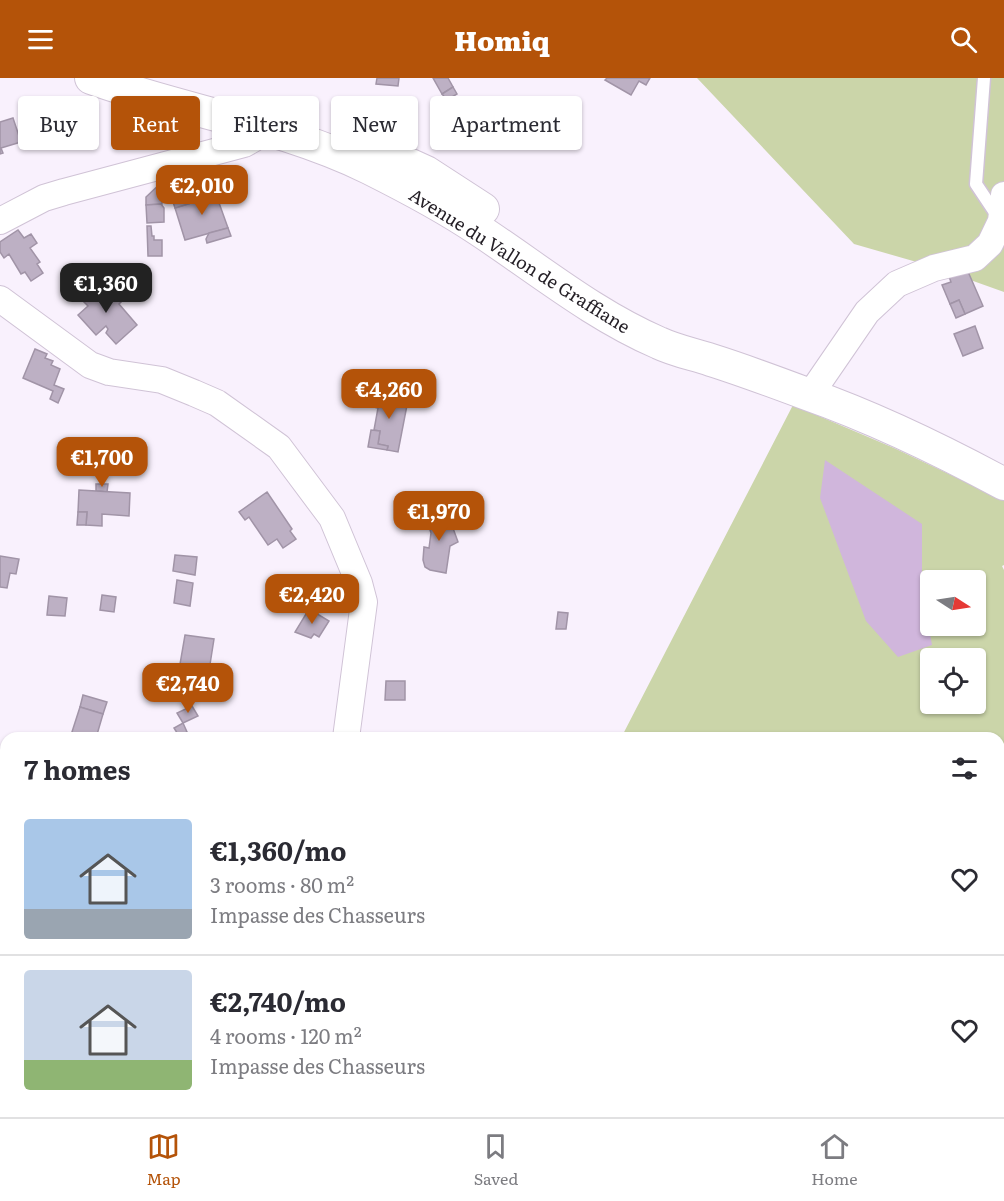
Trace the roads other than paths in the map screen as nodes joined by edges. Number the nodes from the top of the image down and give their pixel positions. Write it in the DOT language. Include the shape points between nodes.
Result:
graph roads {
  1 [pos="91,78"];
  2 [pos="984,78"];
  3 [pos="121,81"];
  4 [pos="212,105"];
  5 [pos="319,145"];
  6 [pos="222,150"];
  7 [pos="1004,195"];
  8 [pos="0,220"];
  9 [pos="1001,221"];
  10 [pos="0,299"];
  11 [pos="810,394"];
  12 [pos="941,450"];
  13 [pos="1004,470"];
  14 [pos="1004,484"];
  15 [pos="347,732"];
  1 -- 3 [label="street, Avenue du Vallon de Graffiane"];
  2 -- 9 [label="lane" via="976,184"];
  3 -- 4 [label="street, Avenue du Vallon de Graffiane"];
  5 -- 11 [label="street, Avenue du Vallon de Graffiane" via="420,195 637,333 679,351"];
  6 -- 8 [label="street" via="44,198"];
  7 -- 9 [label="street"];
  9 -- 11 [label="street" via="990,244 975,258 934,267 897,284 867,312"];
  10 -- 15 [label="street" via="90,364 109,372 162,380 217,403 279,447 302,475 332,518 364,602"];
  11 -- 12 [label="street, Avenue du Vallon de Graffiane"];
  12 -- 13 [label="street"];
  12 -- 14 [label="street"];
}
